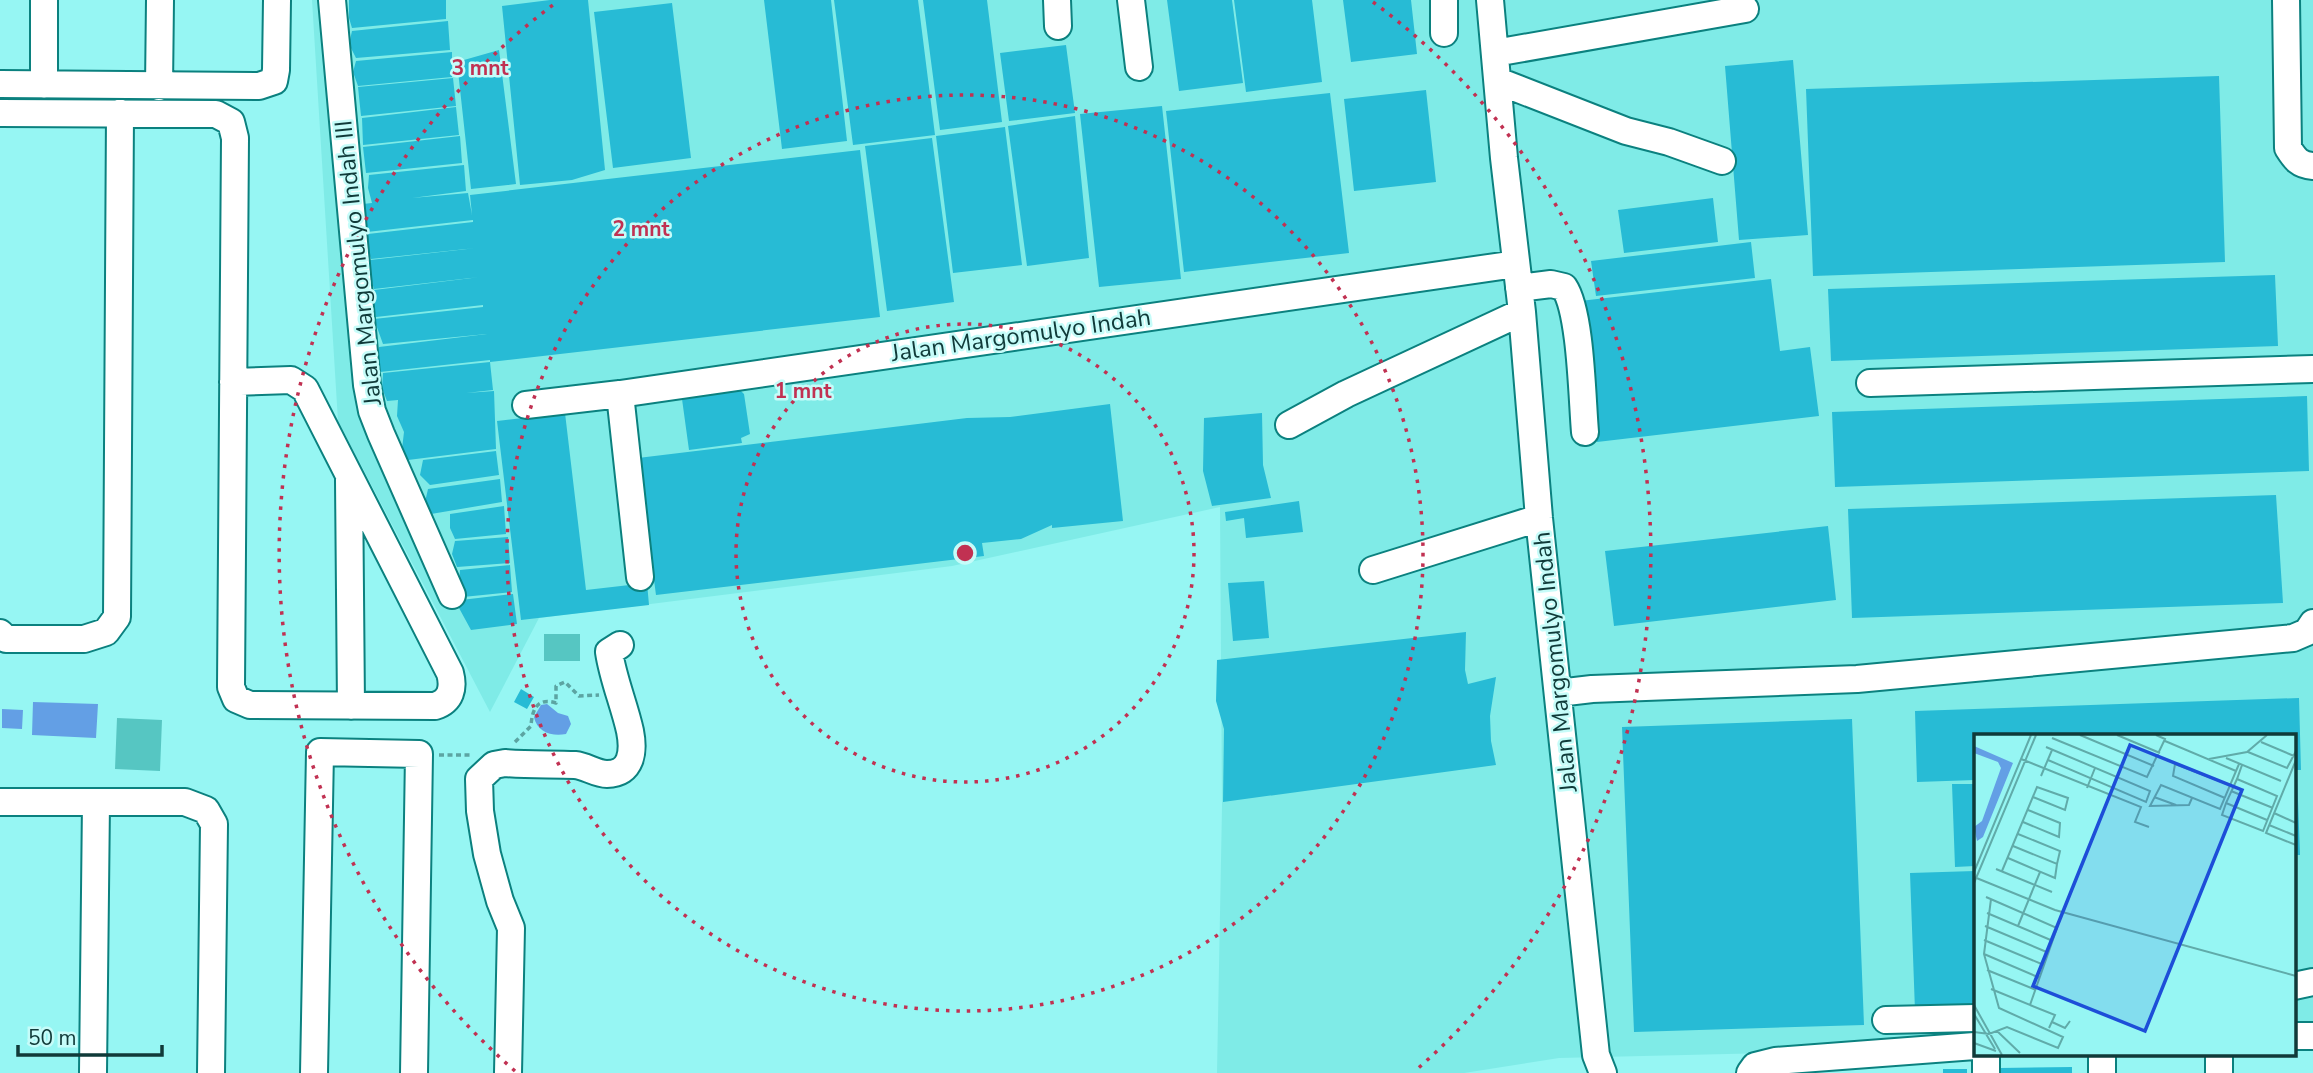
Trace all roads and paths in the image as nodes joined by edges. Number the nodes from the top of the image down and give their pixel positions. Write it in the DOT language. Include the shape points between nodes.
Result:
graph roads {
  1 [pos="44,0"];
  2 [pos="160,0"];
  3 [pos="276,0"];
  4 [pos="332,0"];
  5 [pos="1130,0"];
  6 [pos="1444,0"];
  7 [pos="1490,0"];
  8 [pos="2286,0"];
  9 [pos="1745,9"];
  10 [pos="1444,33"];
  11 [pos="1495,54"];
  12 [pos="1139,67"];
  13 [pos="1498,81"];
  14 [pos="0,84"];
  15 [pos="44,85"];
  16 [pos="159,87"];
  17 [pos="234,87"];
  18 [pos="0,113"];
  19 [pos="120,113"];
  20 [pos="231,122"];
  21 [pos="1722,161"];
  22 [pos="2313,166"];
  23 [pos="1519,288"];
  24 [pos="2313,369"];
  25 [pos="233,382"];
  26 [pos="1870,383"];
  27 [pos="620,394"];
  28 [pos="526,405"];
  29 [pos="1289,425"];
  30 [pos="1586,432"];
  31 [pos="349,475"];
  32 [pos="1539,518"];
  33 [pos="1373,570"];
  34 [pos="640,577"];
  35 [pos="452,595"];
  36 [pos="2313,623"];
  37 [pos="0,633"];
  38 [pos="620,645"];
  39 [pos="1558,693"];
  40 [pos="618,694"];
  41 [pos="351,706"];
  42 [pos="514,743"];
  43 [pos="419,754"];
  44 [pos="484,755"];
  45 [pos="0,802"];
  46 [pos="96,802"];
  47 [pos="1974,1018"];
  48 [pos="1886,1020"];
  49 [pos="1974,1046"];
  50 [pos="1870,1063"];
  51 [pos="1598,1069"];
  52 [pos="93,1073"];
  53 [pos="211,1073"];
  54 [pos="314,1073"];
  55 [pos="414,1073"];
  56 [pos="508,1073"];
  57 [pos="1750,1073"];
  1 -- 15 [label="street"];
  2 -- 16 [label="street"];
  3 -- 17 [label="street" via="274,81"];
  4 -- 35 [label="street, Jalan Margomulyo Indah III" via="372,411"];
  5 -- 12 [label="street"];
  6 -- 10 [label="street"];
  7 -- 11 [label="street, Jalan Margomulyo Indah"];
  8 -- 22 [label="street" via="2288,148 2295,160"];
  9 -- 11 [label="street"];
  11 -- 13 [label="street, Jalan Margomulyo Indah"];
  13 -- 21 [label="street" via="1626,131"];
  13 -- 23 [label="street, Jalan Margomulyo Indah"];
  14 -- 15 [label="street"];
  15 -- 16 [label="street"];
  16 -- 17 [label="street"];
  17 -- 20 [label="street"];
  18 -- 19 [label="street"];
  19 -- 20 [label="street" via="216,114"];
  19 -- 37 [label="street" via="117,617 106,632 84,639 6,639"];
  20 -- 25 [label="street" via="235,138"];
  23 -- 27 [label="street, Jalan Margomulyo Indah"];
  23 -- 29 [label="street"];
  23 -- 30 [label="street" via="1551,284 1564,287 1570,295"];
  23 -- 32 [label="street, Jalan Margomulyo Indah"];
  24 -- 26 [label="street"];
  25 -- 31 [label="street" via="291,380 305,389"];
  25 -- 41 [label="street" via="231,687 236,699 250,705"];
  27 -- 28 [label="street, Jalan Margomulyo Indah"];
  27 -- 34 [label="street"];
  31 -- 41 [label="street"];
  31 -- 41 [label="street" via="452,683 444,703 435,706"];
  32 -- 33 [label="street"];
  32 -- 39 [label="street, Jalan Margomulyo Indah"];
  36 -- 39 [label="street" via="2307,632 2293,638 1871,677"];
  38 -- 40 [label="street" via="609,652"];
  39 -- 51 [label="street, Jalan Margomulyo Indah"];
  40 -- 42 [label="path" via="579,696 565,682 556,686 556,703 539,703 531,726"];
  40 -- 56 [label="street" via="632,747 623,771 605,774 578,765 505,763 494,765 479,779 487,853 511,928"];
  43 -- 44 [label="path"];
  43 -- 54 [label="street" via="320,752"];
  43 -- 55 [label="street"];
  45 -- 46 [label="street"];
  46 -- 52 [label="street"];
  46 -- 53 [label="street" via="185,802 205,810 214,824"];
  47 -- 48 [label="street"];
  49 -- 50 [label="street"];
  50 -- 57 [label="street" via="1775,1061 1755,1066"];
}
